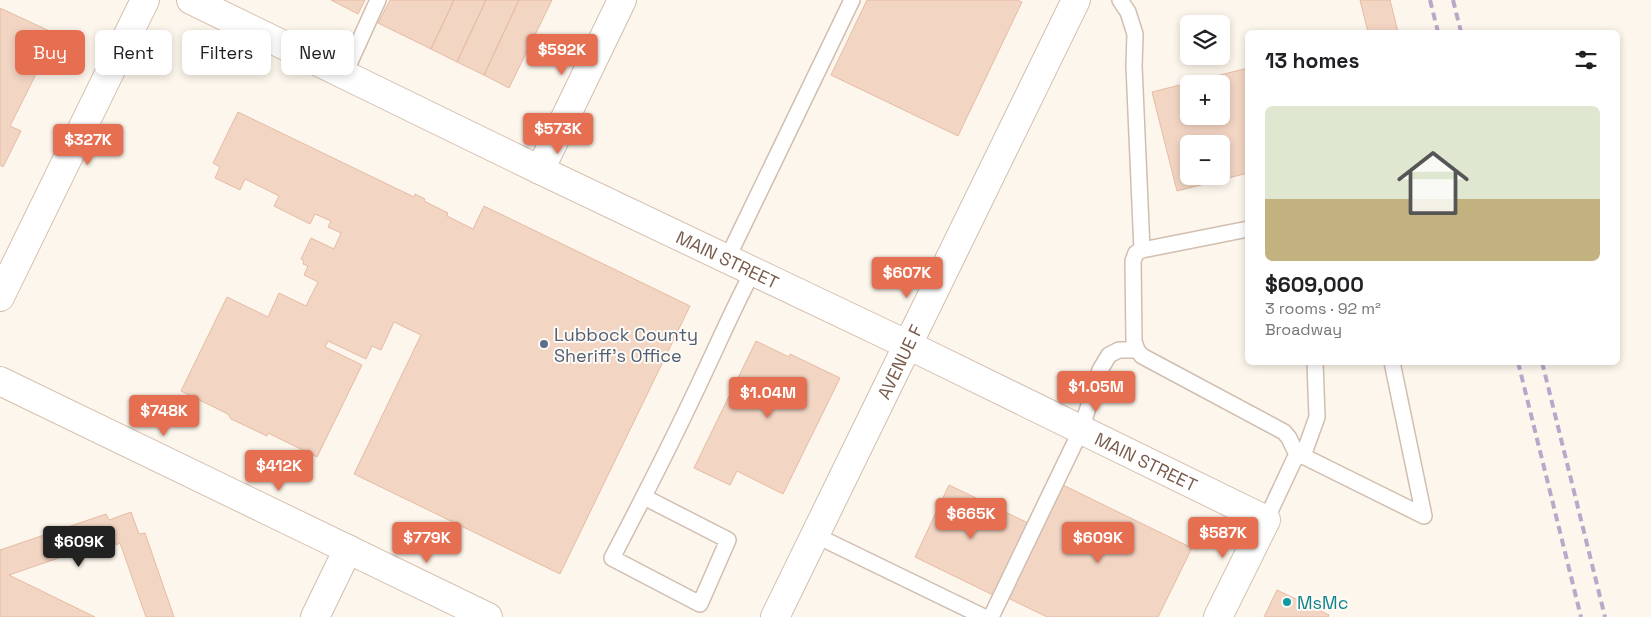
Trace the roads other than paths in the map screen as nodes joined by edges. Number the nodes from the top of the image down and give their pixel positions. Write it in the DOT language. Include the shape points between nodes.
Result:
graph roads {
  1 [pos="145,0"];
  2 [pos="190,0"];
  3 [pos="378,0"];
  4 [pos="622,0"];
  5 [pos="852,0"];
  6 [pos="1076,0"];
  7 [pos="1120,0"];
  8 [pos="281,44"];
  9 [pos="354,53"];
  10 [pos="344,75"];
  11 [pos="540,170"];
  12 [pos="1245,230"];
  13 [pos="1142,250"];
  14 [pos="727,259"];
  15 [pos="753,271"];
  16 [pos="0,297"];
  17 [pos="908,345"];
  18 [pos="1137,350"];
  19 [pos="1315,365"];
  20 [pos="1393,365"];
  21 [pos="0,381"];
  22 [pos="1081,430"];
  23 [pos="1300,456"];
  24 [pos="644,497"];
  25 [pos="1266,520"];
  26 [pos="815,535"];
  27 [pos="348,549"];
  28 [pos="315,617"];
  29 [pos="488,617"];
  30 [pos="775,617"];
  31 [pos="984,617"];
  32 [pos="990,617"];
  33 [pos="1218,617"];
  1 -- 16 [label="street"];
  2 -- 8 [label="street, MAIN STREET"];
  3 -- 9 [label="lane"];
  4 -- 11 [label="street"];
  5 -- 14 [label="lane"];
  6 -- 17 [label="street, AVENUE F"];
  7 -- 13 [label="lane" via="1135,34"];
  10 -- 11 [label="street, MAIN STREET"];
  11 -- 14 [label="street, MAIN STREET"];
  12 -- 13 [label="lane"];
  13 -- 18 [label="lane" via="1136,253 1134,261 1134,341"];
  14 -- 15 [label="street, MAIN STREET"];
  15 -- 17 [label="street, MAIN STREET"];
  15 -- 24 [label="lane"];
  17 -- 22 [label="street, MAIN STREET"];
  17 -- 26 [label="street, AVENUE F"];
  18 -- 22 [label="lane" via="1119,350 1109,355 1100,370"];
  18 -- 23 [label="lane" via="1142,356 1284,432"];
  19 -- 23 [label="lane" via="1317,417"];
  20 -- 23 [label="lane" via="1424,516"];
  21 -- 27 [label="street"];
  22 -- 25 [label="street, MAIN STREET"];
  22 -- 32 [label="lane"];
  23 -- 25 [label="lane" via="1294,460"];
  24 -- 24 [label="lane" via="612,558 700,604 728,540"];
  25 -- 33 [label="street"];
  26 -- 30 [label="street, AVENUE F"];
  26 -- 31 [label="lane"];
  27 -- 28 [label="street"];
  27 -- 29 [label="street"];
}
